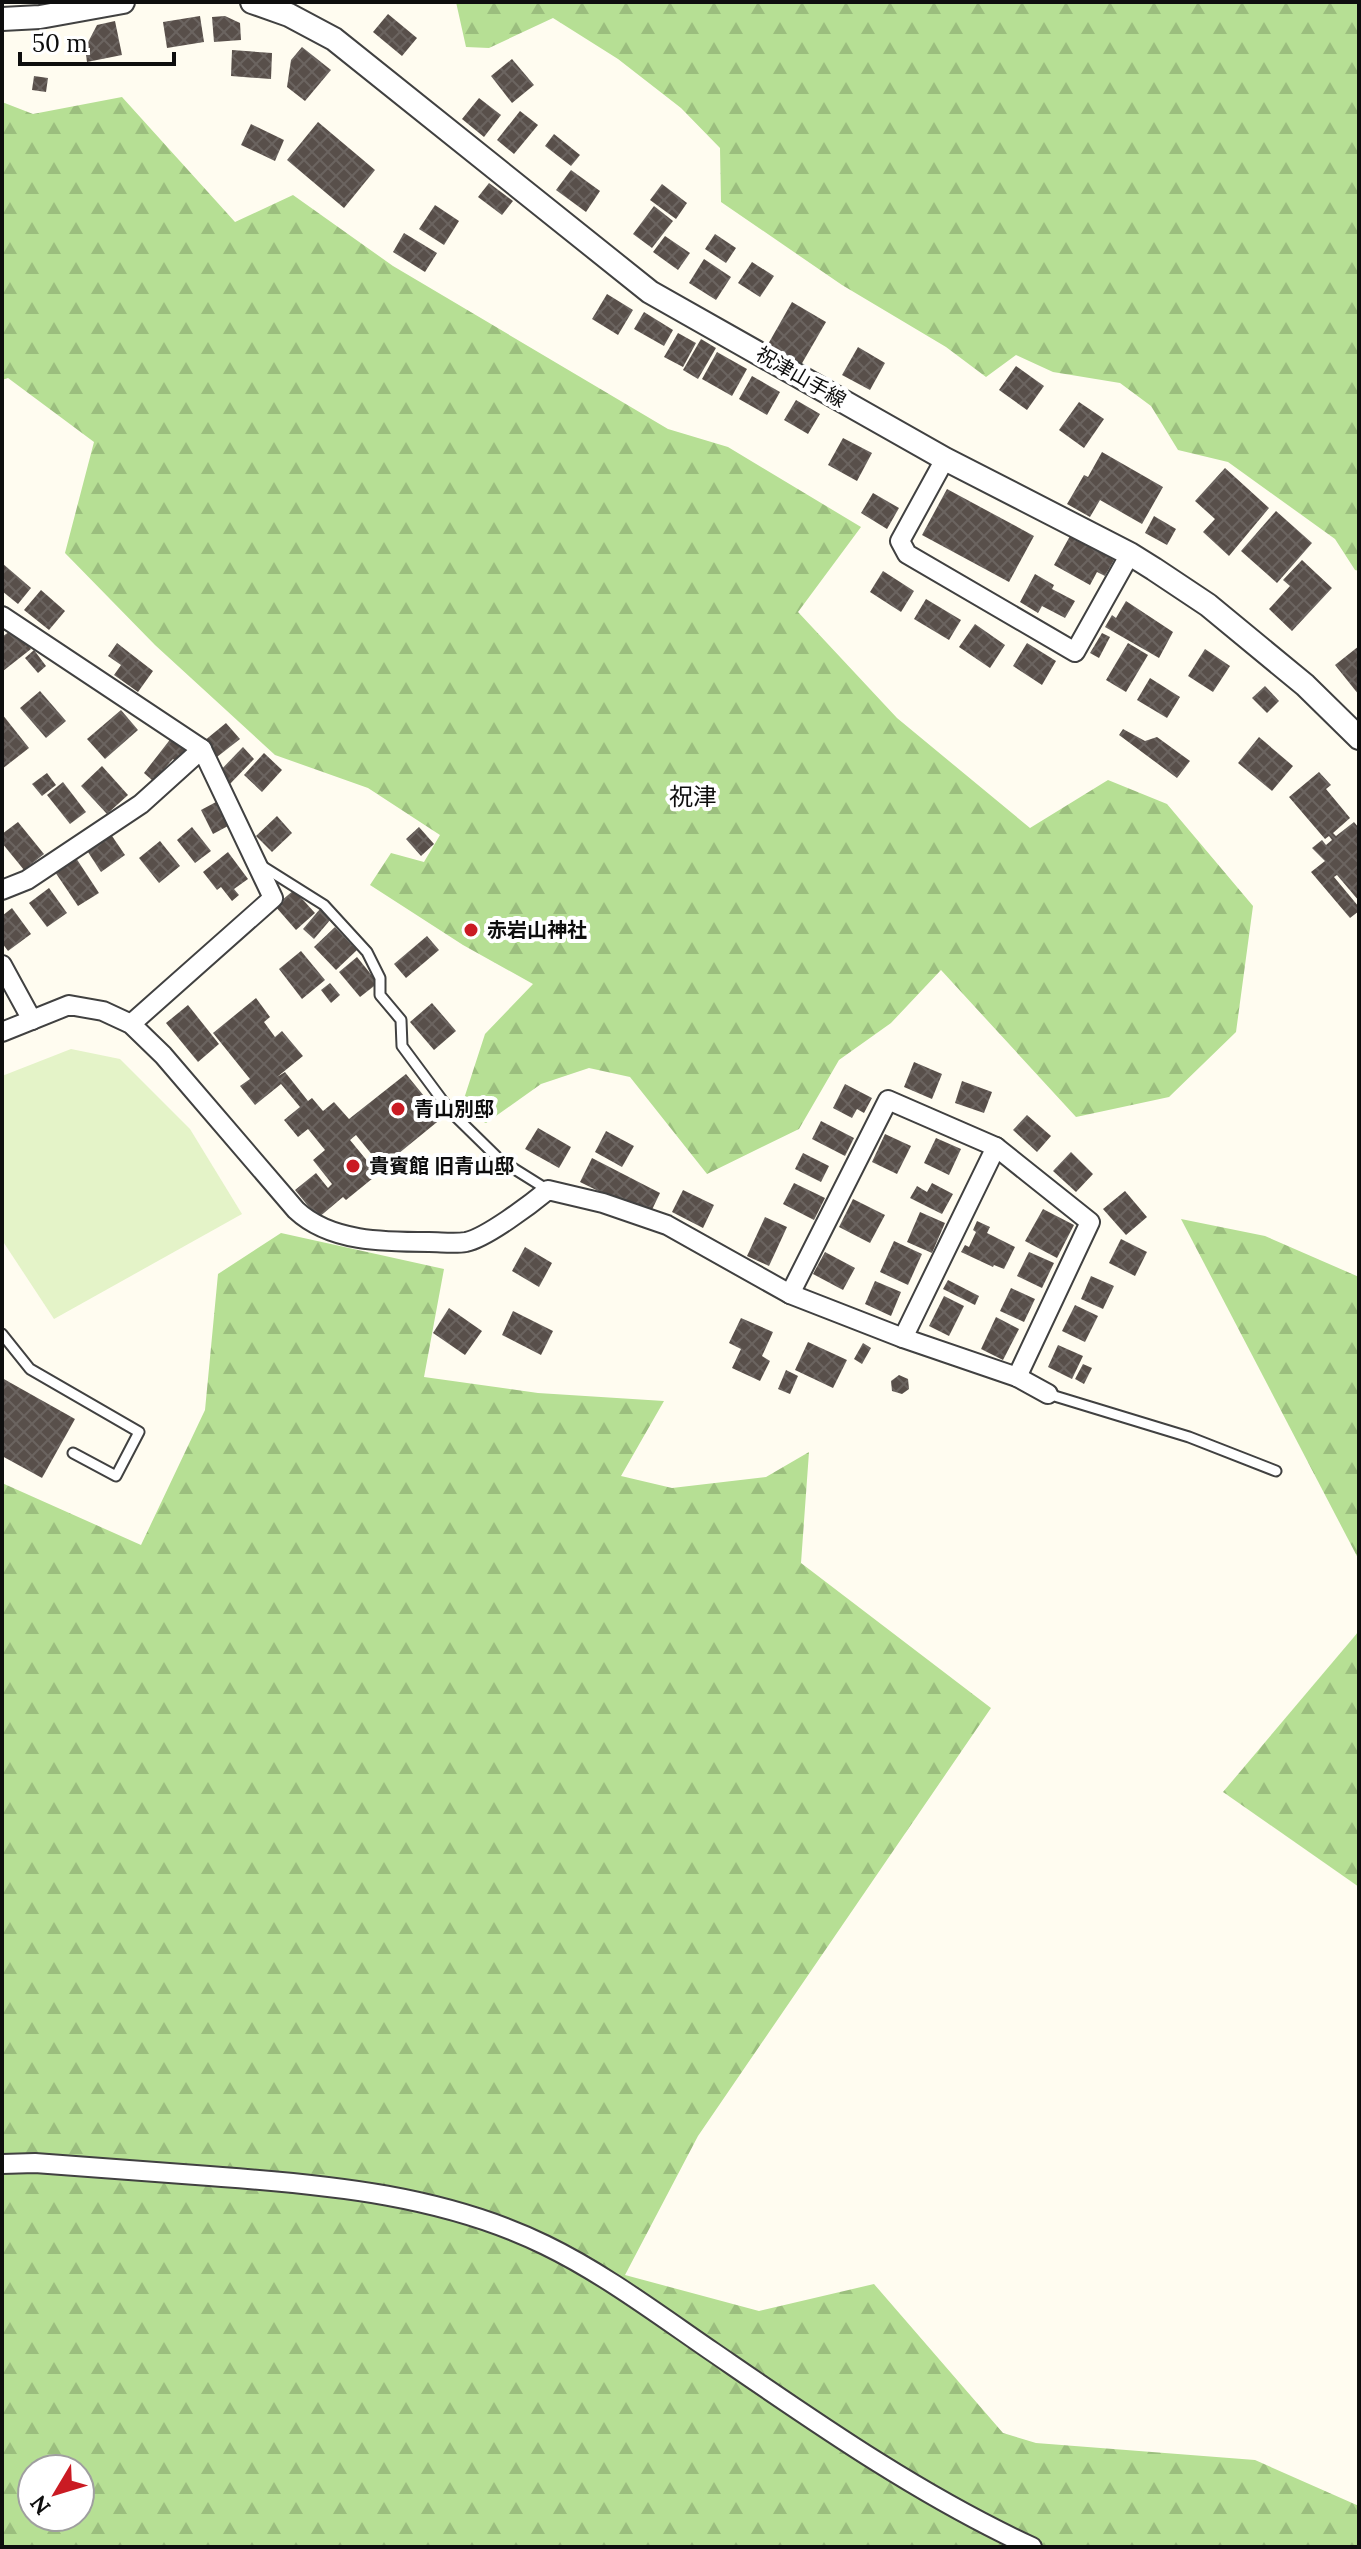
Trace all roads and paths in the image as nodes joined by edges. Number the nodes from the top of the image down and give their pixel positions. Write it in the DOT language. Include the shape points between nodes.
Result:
graph roads {
  1 [pos="123,2"];
  2 [pos="252,2"];
  3 [pos="290,9"];
  4 [pos="2,19"];
  5 [pos="945,459"];
  6 [pos="1130,554"];
  7 [pos="2,616"];
  8 [pos="1359,738"];
  9 [pos="202,749"];
  10 [pos="255,861"];
  11 [pos="2,890"];
  12 [pos="2,965"];
  13 [pos="32,1020"];
  14 [pos="131,1024"];
  15 [pos="2,1032"];
  16 [pos="996,1147"];
  17 [pos="548,1190"];
  18 [pos="790,1294"];
  19 [pos="2,1334"];
  20 [pos="903,1338"];
  21 [pos="1017,1377"];
  22 [pos="1048,1394"];
  23 [pos="73,1453"];
  24 [pos="1276,1471"];
  25 [pos="2,2164"];
  26 [pos="1032,2547"];
  1 -- 4 [label="street"];
  2 -- 3 [label="street, 祝津山手線"];
  3 -- 5 [label="street, 祝津山手線" via="650,292"];
  5 -- 6 [label="street, 祝津山手線"];
  5 -- 6 [label="street" via="900,541 907,554 1075,652"];
  6 -- 8 [label="street, 祝津山手線" via="1208,605 1305,685"];
  7 -- 9 [label="street"];
  9 -- 10 [label="street"];
  9 -- 11 [label="street" via="141,804 27,880"];
  10 -- 14 [label="street" via="273,898"];
  10 -- 17 [label="lane" via="324,905 367,952 380,978 380,995 401,1020 402,1046 451,1112 500,1160"];
  12 -- 13 [label="street"];
  13 -- 14 [label="street" via="69,1005 103,1011"];
  13 -- 15 [label="street"];
  14 -- 17 [label="street" via="296,1210 331,1232 367,1240 468,1242 520,1213"];
  16 -- 18 [label="street" via="888,1100"];
  16 -- 20 [label="street"];
  16 -- 21 [label="street" via="1090,1222"];
  17 -- 18 [label="street" via="667,1225"];
  18 -- 20 [label="street"];
  19 -- 23 [label="lane" via="30,1369 139,1432 116,1476"];
  20 -- 21 [label="street"];
  21 -- 22 [label="street"];
  22 -- 24 [label="lane" via="1189,1437"];
  25 -- 26 [label="street" via="320,2185 479,2218 545,2245 637,2300 841,2440"];
}
